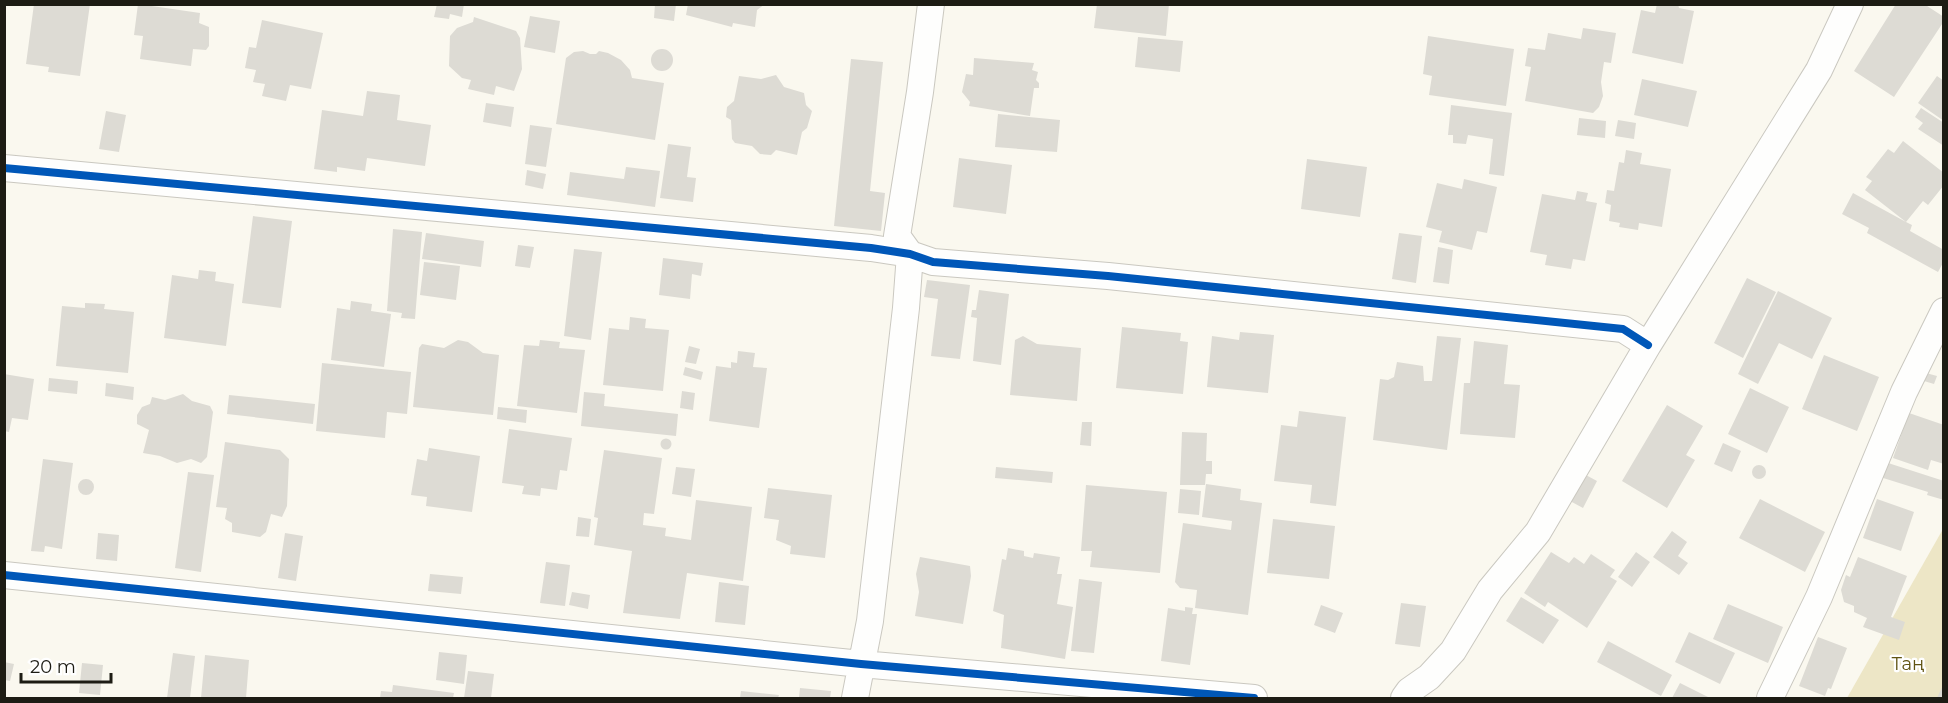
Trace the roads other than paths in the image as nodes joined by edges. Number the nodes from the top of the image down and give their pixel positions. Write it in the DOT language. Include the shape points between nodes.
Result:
graph roads {
  1 [pos="931,4"];
  2 [pos="1850,4"];
  3 [pos="4,168"];
  4 [pos="910,254"];
  5 [pos="1944,310"];
  6 [pos="1648,345"];
  7 [pos="4,575"];
  8 [pos="861,664"];
  9 [pos="855,699"];
  10 [pos="1254,699"];
  11 [pos="1404,699"];
  12 [pos="1770,699"];
  1 -- 4 [label="street" via="897,236"];
  2 -- 6 [label="street" via="1819,70"];
  3 -- 4 [label="street" via="859,246"];
  4 -- 6 [label="street" via="933,262 1623,329"];
  4 -- 8 [label="street" via="870,621"];
  5 -- 12 [label="street" via="1904,392 1819,597"];
  6 -- 11 [label="street" via="1538,532 1490,590 1454,651 1429,677 1408,691"];
  7 -- 8 [label="street"];
  8 -- 9 [label="street"];
  8 -- 10 [label="street"];
}
